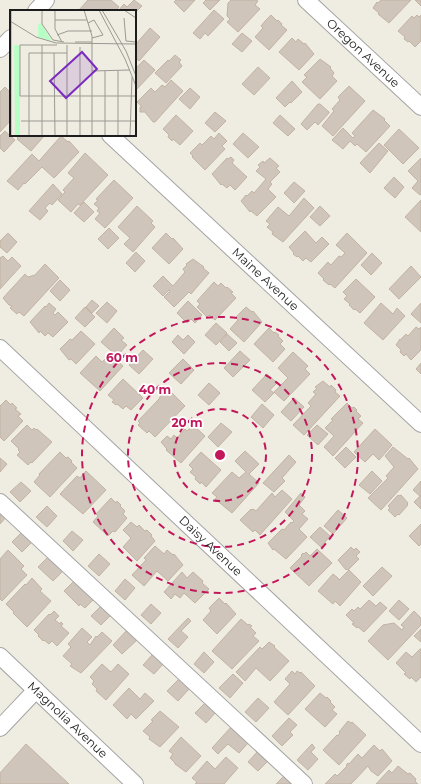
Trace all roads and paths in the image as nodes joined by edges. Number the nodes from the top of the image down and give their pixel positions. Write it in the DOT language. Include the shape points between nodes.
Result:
graph roads {
  1 [pos="46,0"];
  2 [pos="306,0"];
  3 [pos="37,10"];
  4 [pos="421,107"];
  5 [pos="111,136"];
  6 [pos="0,348"];
  7 [pos="421,424"];
  8 [pos="0,502"];
  9 [pos="0,656"];
  10 [pos="36,690"];
  11 [pos="0,728"];
  12 [pos="421,744"];
  13 [pos="135,784"];
  14 [pos="304,784"];
  1 -- 3 [label="street"];
  2 -- 4 [label="street, Oregon Avenue"];
  5 -- 7 [label="street, Maine Avenue"];
  6 -- 12 [label="street, Daisy Avenue"];
  8 -- 14 [label="street"];
  9 -- 10 [label="street, Magnolia Avenue"];
  10 -- 11 [label="street"];
  10 -- 13 [label="street, Magnolia Avenue"];
}
